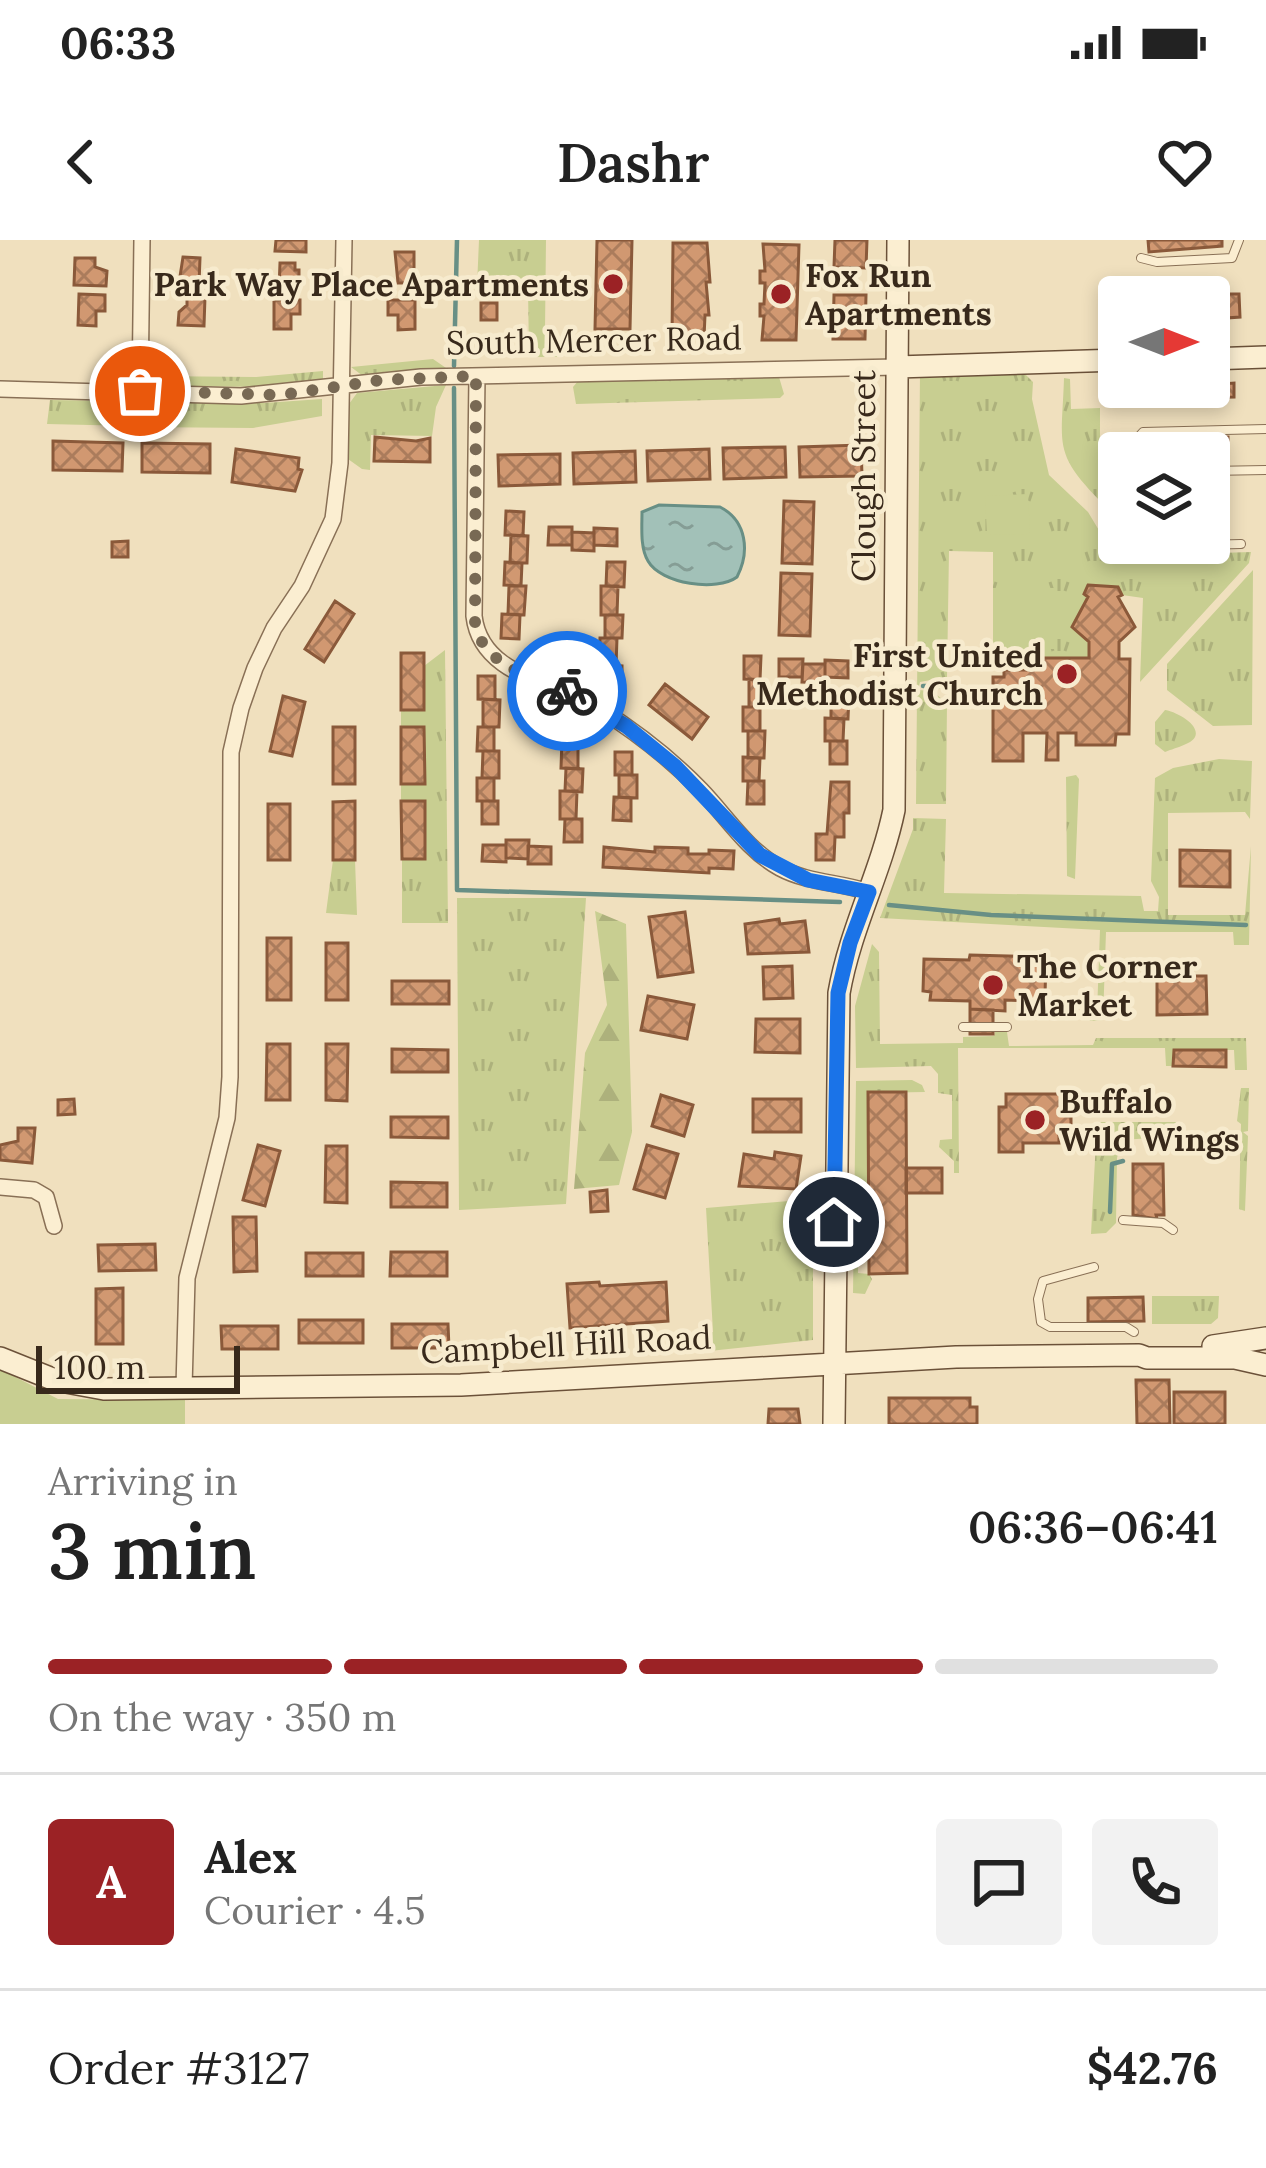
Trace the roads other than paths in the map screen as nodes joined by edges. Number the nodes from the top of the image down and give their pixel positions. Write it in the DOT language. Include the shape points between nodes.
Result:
graph roads {
  1 [pos="142,240"];
  2 [pos="344,240"];
  3 [pos="898,240"];
  4 [pos="1239,240"];
  5 [pos="1141,258"];
  6 [pos="1266,357"];
  7 [pos="1230,358"];
  8 [pos="1098,361"];
  9 [pos="897,367"];
  10 [pos="476,376"];
  11 [pos="341,386"];
  12 [pos="0,389"];
  13 [pos="140,391"];
  14 [pos="1266,429"];
  15 [pos="1143,432"];
  16 [pos="1266,470"];
  17 [pos="1230,471"];
  18 [pos="1230,544"];
  19 [pos="1240,544"];
  20 [pos="869,892"];
  21 [pos="963,1027"];
  22 [pos="1007,1027"];
  23 [pos="0,1187"];
  24 [pos="1123,1220"];
  25 [pos="54,1226"];
  26 [pos="1173,1230"];
  27 [pos="1094,1267"];
  28 [pos="1134,1332"];
  29 [pos="1266,1338"];
  30 [pos="1139,1355"];
  31 [pos="0,1358"];
  32 [pos="834,1363"];
  33 [pos="1266,1365"];
  34 [pos="184,1387"];
  35 [pos="834,1424"];
  1 -- 13 [label="street"];
  2 -- 11 [label="street"];
  3 -- 9 [label="street, Clough Street"];
  4 -- 5 [label="lane" via="1232,258"];
  6 -- 7 [label="street"];
  8 -- 9 [label="street, South Mercer Road"];
  9 -- 10 [label="street, South Mercer Road"];
  9 -- 20 [label="street, Clough Street" via="894,810"];
  10 -- 11 [label="street, South Mercer Road"];
  10 -- 20 [label="street" via="474,616 487,652 626,726 782,869"];
  11 -- 13 [label="street, South Mercer Road" via="241,397"];
  11 -- 34 [label="street" via="333,519 255,668 231,752 230,1077 188,1278"];
  12 -- 13 [label="street, South Mercer Road"];
  14 -- 15 [label="lane"];
  16 -- 17 [label="lane"];
  18 -- 19 [label="lane"];
  20 -- 32 [label="street, Clough Street" via="844,962 836,1023"];
  21 -- 22 [label="lane"];
  23 -- 25 [label="street" via="46,1197"];
  24 -- 26 [label="lane"];
  27 -- 28 [label="lane" via="1043,1281 1041,1322"];
  29 -- 30 [label="street, Campbell Hill Road"];
  30 -- 32 [label="street, Campbell Hill Road"];
  30 -- 33 [label="street, Campbell Hill Road"];
  31 -- 34 [label="street, Campbell Hill Road" via="84,1386"];
  32 -- 34 [label="street, Campbell Hill Road" via="460,1384"];
  32 -- 35 [label="street, Clough Street"];
}
